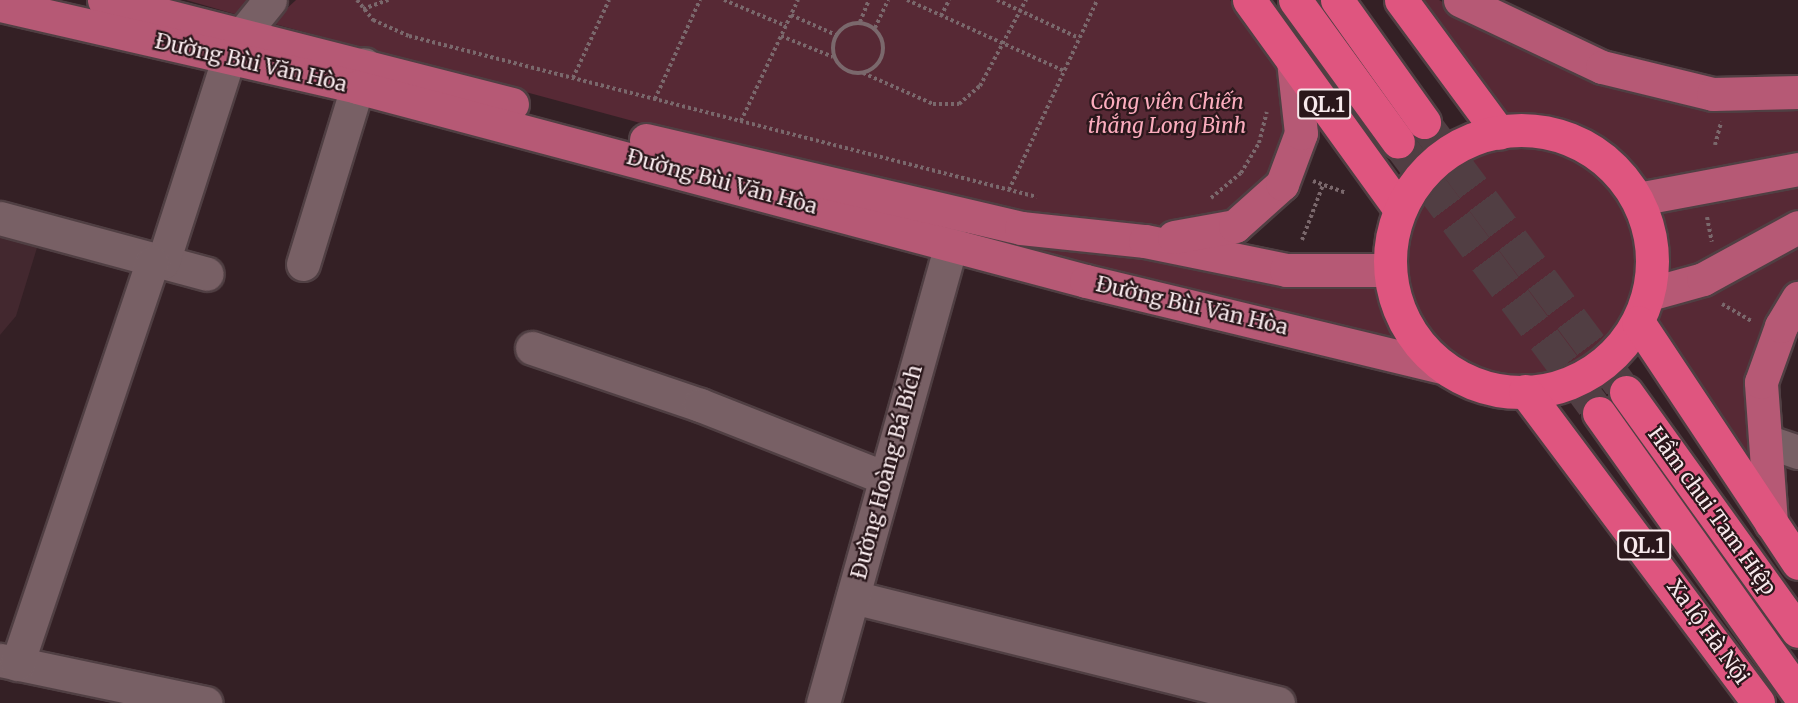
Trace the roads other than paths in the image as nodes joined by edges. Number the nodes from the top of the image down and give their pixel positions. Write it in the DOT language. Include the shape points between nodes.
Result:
graph roads {
  1 [pos="104,0"];
  2 [pos="270,0"];
  3 [pos="1249,0"];
  4 [pos="1295,0"];
  5 [pos="1337,0"];
  6 [pos="1401,0"];
  7 [pos="1460,0"];
  8 [pos="0,5"];
  9 [pos="236,45"];
  10 [pos="1293,62"];
  11 [pos="361,76"];
  12 [pos="1798,92"];
  13 [pos="1424,122"];
  14 [pos="1499,132"];
  15 [pos="1398,142"];
  16 [pos="1798,169"];
  17 [pos="1638,199"];
  18 [pos="1399,208"];
  19 [pos="0,218"];
  20 [pos="1798,227"];
  21 [pos="956,228"];
  22 [pos="1145,241"];
  23 [pos="157,262"];
  24 [pos="303,264"];
  25 [pos="1389,270"];
  26 [pos="207,274"];
  27 [pos="1798,298"];
  28 [pos="1643,308"];
  29 [pos="532,348"];
  30 [pos="1442,367"];
  31 [pos="1525,391"];
  32 [pos="1626,392"];
  33 [pos="1599,413"];
  34 [pos="1783,447"];
  35 [pos="883,477"];
  36 [pos="1771,524"];
  37 [pos="1798,563"];
  38 [pos="853,597"];
  39 [pos="1798,631"];
  40 [pos="9,662"];
  41 [pos="1798,693"];
  42 [pos="146,696"];
  43 [pos="206,703"];
  44 [pos="824,703"];
  45 [pos="1278,703"];
  46 [pos="1758,703"];
  1 -- 9 [label="main road, Đường Bùi Văn Hòa"];
  2 -- 9 [label="street"];
  3 -- 10 [label="highway, QL.1"];
  4 -- 15 [label="highway, QL.1"];
  5 -- 13 [label="highway"];
  6 -- 14 [label="highway"];
  7 -- 12 [label="main road" via="1602,67 1713,94"];
  8 -- 9 [label="main road, Đường Bùi Văn Hòa"];
  9 -- 11 [label="main road, Đường Bùi Văn Hòa"];
  9 -- 23 [label="street"];
  10 -- 18 [label="highway, QL.1"];
  10 -- 22 [label="main road" via="1301,133 1292,166 1275,193 1253,215 1215,233"];
  11 -- 21 [label="main road, Đường Bùi Văn Hòa" via="629,136"];
  11 -- 24 [label="street"];
  14 -- 17 [label="highway" via="1542,131 1581,143 1614,166"];
  14 -- 18 [label="highway" via="1470,140 1442,156"];
  16 -- 17 [label="main road"];
  17 -- 28 [label="highway" via="1653,245"];
  18 -- 25 [label="highway"];
  19 -- 23 [label="street"];
  20 -- 28 [label="main road"];
  21 -- 22 [label="main road, Đường Bùi Văn Hòa" via="1021,228"];
  21 -- 30 [label="main road, Đường Bùi Văn Hòa" via="1086,281"];
  21 -- 35 [label="street, Đường Hoàng Bá Bích"];
  22 -- 25 [label="main road, Đường Bùi Văn Hòa" via="1286,270"];
  23 -- 26 [label="street"];
  23 -- 40 [label="street"];
  25 -- 30 [label="highway" via="1397,307 1415,341"];
  27 -- 34 [label="main road" via="1781,326 1761,382"];
  28 -- 31 [label="highway" via="1616,352 1588,374 1555,388"];
  28 -- 36 [label="highway"];
  29 -- 35 [label="street" via="700,405"];
  30 -- 31 [label="highway" via="1492,390"];
  31 -- 46 [label="highway, Xa lộ Hà Nội / QL.1"];
  32 -- 39 [label="highway, Hầm chui Tam Hiệp"];
  33 -- 41 [label="highway, Hầm chui Tam Hiệp / QL.1"];
  34 -- 36 [label="main road"];
  35 -- 38 [label="street, Đường Hoàng Bá Bích"];
  36 -- 37 [label="highway"];
  38 -- 44 [label="street, Đường Hoàng Bá Bích"];
  38 -- 45 [label="street"];
  40 -- 42 [label="street"];
  42 -- 43 [label="street"];
}
